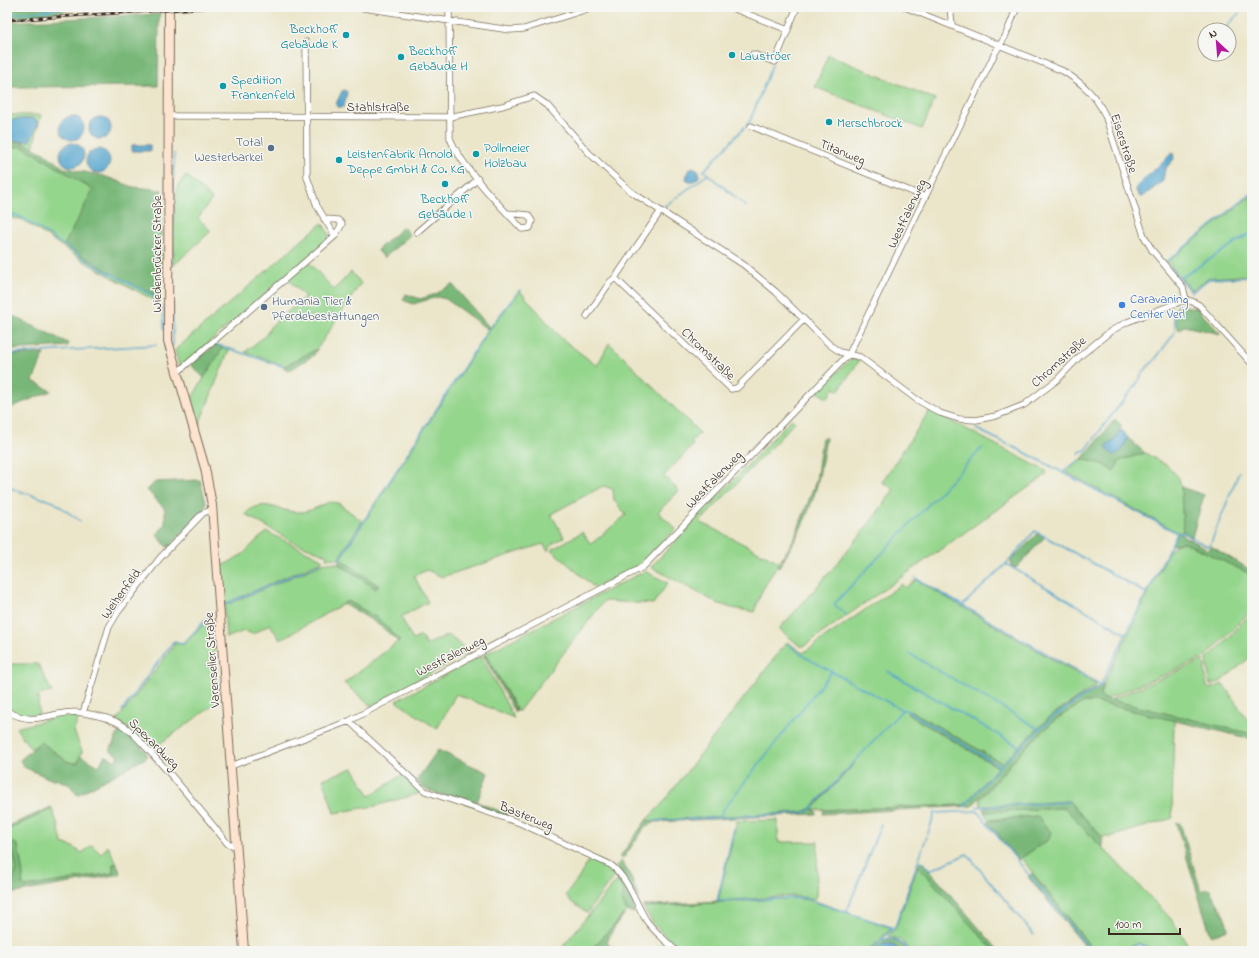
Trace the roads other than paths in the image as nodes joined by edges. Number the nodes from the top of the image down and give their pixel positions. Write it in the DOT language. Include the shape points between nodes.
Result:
graph roads {
  1 [pos="169,7"];
  2 [pos="357,7"];
  3 [pos="449,7"];
  4 [pos="594,7"];
  5 [pos="730,7"];
  6 [pos="797,7"];
  7 [pos="905,7"];
  8 [pos="950,7"];
  9 [pos="1017,7"];
  10 [pos="449,20"];
  11 [pos="952,25"];
  12 [pos="788,30"];
  13 [pos="306,42"];
  14 [pos="1000,44"];
  15 [pos="753,54"];
  16 [pos="534,96"];
  17 [pos="169,116"];
  18 [pos="306,117"];
  19 [pos="449,117"];
  20 [pos="752,126"];
  21 [pos="478,179"];
  22 [pos="925,197"];
  23 [pos="660,212"];
  24 [pos="507,213"];
  25 [pos="324,218"];
  26 [pos="417,232"];
  27 [pos="335,236"];
  28 [pos="615,278"];
  29 [pos="1186,300"];
  30 [pos="587,316"];
  31 [pos="804,319"];
  32 [pos="849,354"];
  33 [pos="1252,364"];
  34 [pos="176,372"];
  35 [pos="212,510"];
  36 [pos="7,711"];
  37 [pos="83,713"];
  38 [pos="349,721"];
  39 [pos="231,766"];
  40 [pos="236,846"];
  41 [pos="244,951"];
  42 [pos="676,951"];
  1 -- 17 [label="main road, Wiedenbrücker Straße"];
  2 -- 10 [label="street"];
  3 -- 10 [label="street"];
  4 -- 10 [label="street" via="517,30"];
  5 -- 12 [label="street"];
  6 -- 12 [label="street"];
  7 -- 11 [label="street, Eiserstraße"];
  8 -- 11 [label="street"];
  9 -- 14 [label="street, Westfalenweg"];
  10 -- 19 [label="street"];
  11 -- 14 [label="street, Eiserstraße"];
  12 -- 15 [label="street" via="775,62"];
  13 -- 18 [label="street"];
  14 -- 22 [label="street, Westfalenweg"];
  14 -- 29 [label="street, Eiserstraße" via="1063,71 1082,83 1097,100 1105,116 1144,236 1152,250 1183,287"];
  16 -- 19 [label="street, Stahlstraße" via="502,106"];
  16 -- 23 [label="street, Chromstraße" via="547,105 589,153 630,191"];
  17 -- 18 [label="street, Stahlstraße"];
  17 -- 34 [label="main road, Wiedenbrücker Straße" via="168,341"];
  18 -- 19 [label="street, Stahlstraße"];
  18 -- 25 [label="street" via="307,177"];
  19 -- 21 [label="street" via="450,138 455,152"];
  20 -- 22 [label="street, Titanweg"];
  21 -- 24 [label="street"];
  21 -- 26 [label="street"];
  22 -- 32 [label="street, Westfalenweg"];
  23 -- 28 [label="street"];
  23 -- 31 [label="street, Chromstraße" via="744,265"];
  25 -- 27 [label="street"];
  25 -- 27 [label="street" via="338,220 342,224"];
  27 -- 34 [label="street"];
  28 -- 30 [label="street"];
  28 -- 31 [label="street, Chromstraße" via="731,389 737,388"];
  29 -- 32 [label="street, Chromstraße" via="1134,319 1111,331 1080,356 1057,380 1024,405 996,416 976,420 959,419 940,413 860,357"];
  29 -- 33 [label="street" via="1199,305"];
  31 -- 32 [label="street, Chromstraße" via="830,345 840,352"];
  32 -- 38 [label="street, Westfalenweg" via="643,567"];
  34 -- 35 [label="main road, Varenseller Straße" via="205,468"];
  35 -- 37 [label="street, Weihenfeld" via="203,513 160,558 118,612 109,627"];
  35 -- 39 [label="main road, Varenseller Straße"];
  36 -- 37 [label="street, Spexardweg" via="27,720 63,712"];
  37 -- 40 [label="street, Spexardweg" via="108,719 122,725 133,734 180,784 228,844"];
  38 -- 39 [label="street, Westfalenweg"];
  38 -- 42 [label="street, Basterweg" via="426,791 520,824 611,865 620,872 633,892 646,921"];
  39 -- 40 [label="main road, Varenseller Straße"];
  40 -- 41 [label="main road, Varenseller Straße"];
}
